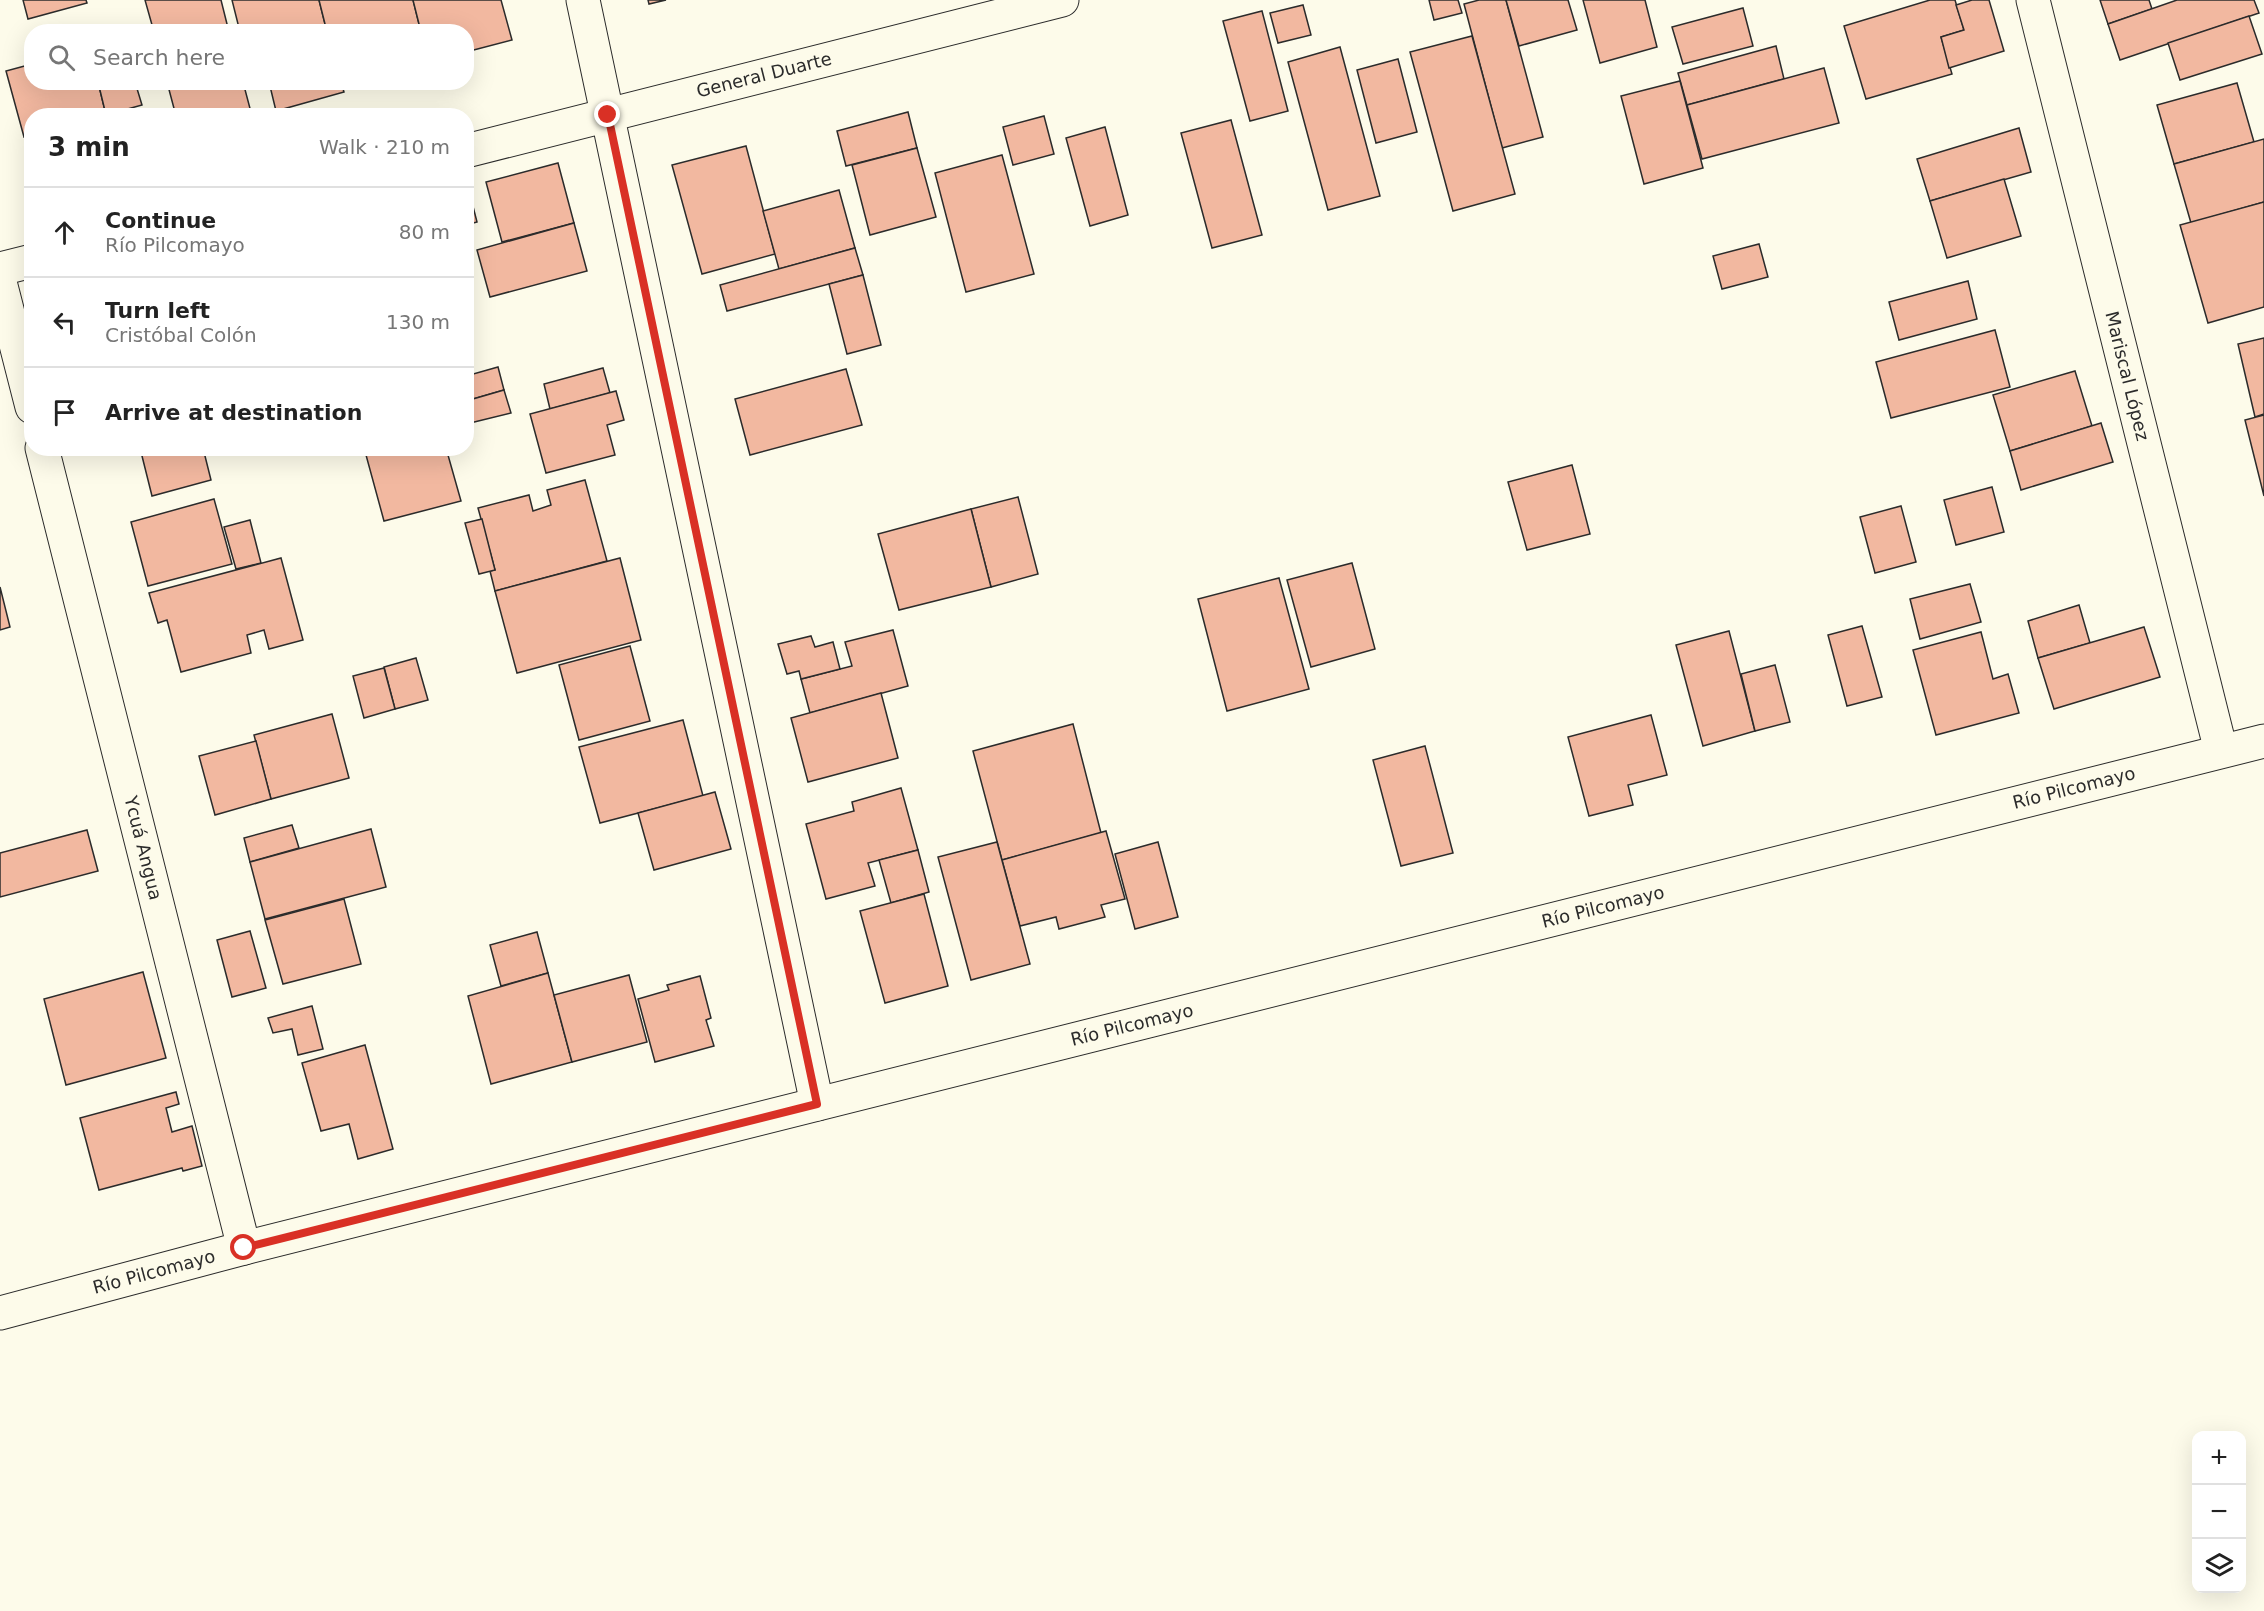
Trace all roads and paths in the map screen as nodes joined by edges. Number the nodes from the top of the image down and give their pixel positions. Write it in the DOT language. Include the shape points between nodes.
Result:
graph roads {
  1 [pos="583,0"];
  2 [pos="1062,0"];
  3 [pos="2032,0"];
  4 [pos="608,115"];
  5 [pos="474,149"];
  6 [pos="24,263"];
  7 [pos="0,269"];
  8 [pos="0,282"];
  9 [pos="24,376"];
  10 [pos="44,456"];
  11 [pos="2264,741"];
  12 [pos="2222,751"];
  13 [pos="817,1104"];
  14 [pos="244,1248"];
  15 [pos="0,1313"];
  1 -- 4 [label="street"];
  2 -- 4 [label="street, General Duarte"];
  3 -- 12 [label="street, Mariscal López"];
  4 -- 5 [label="street, General Duarte"];
  4 -- 13 [label="street"];
  6 -- 7 [label="street"];
  8 -- 9 [label="street"];
  10 -- 14 [label="street, Ycuá Angua"];
  11 -- 12 [label="street, Río Pilcomayo"];
  12 -- 13 [label="street, Río Pilcomayo"];
  13 -- 14 [label="street, Río Pilcomayo"];
  14 -- 15 [label="street, Río Pilcomayo"];
}
